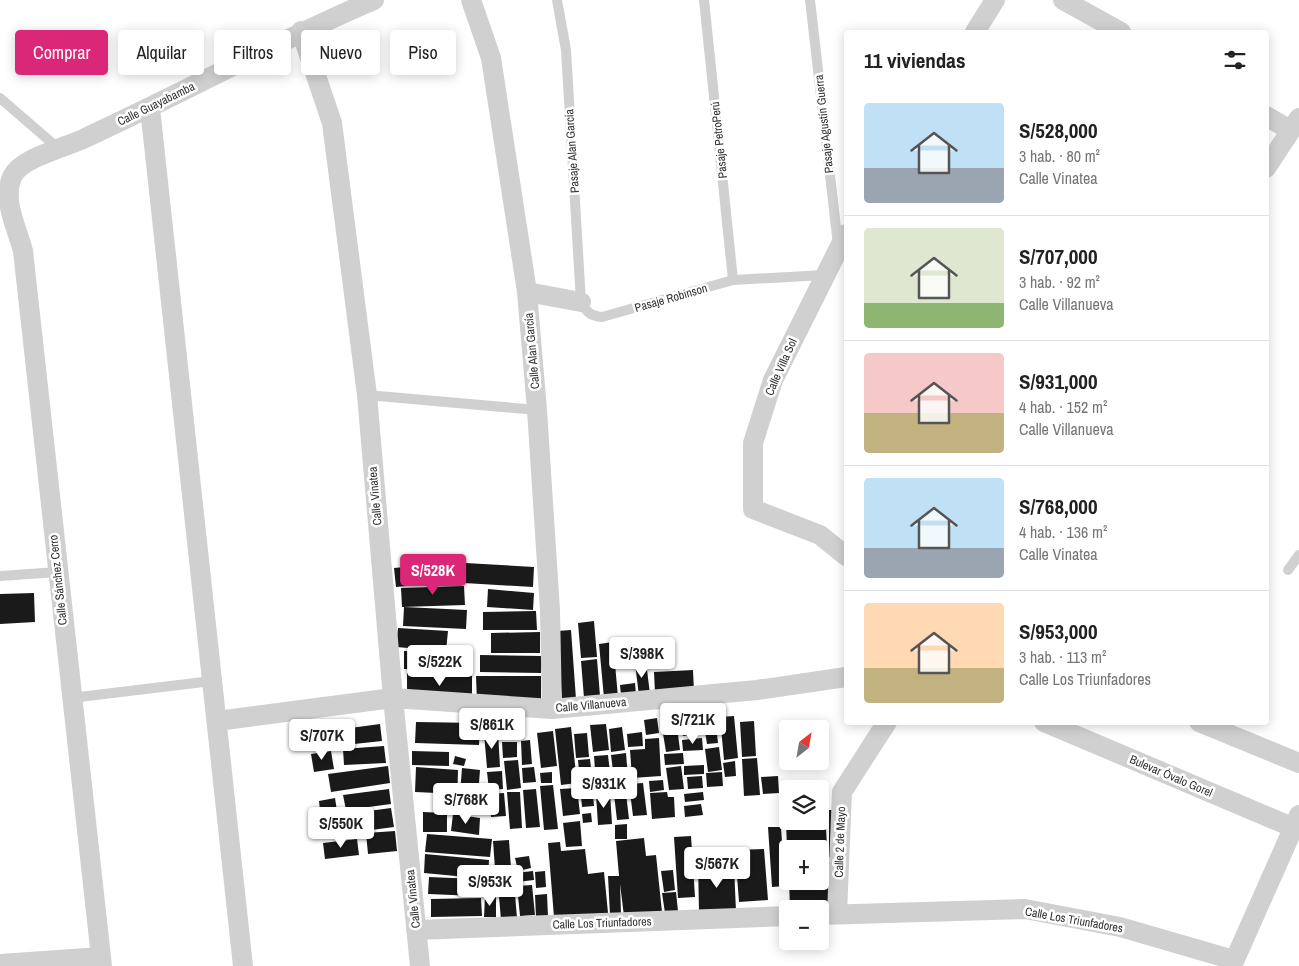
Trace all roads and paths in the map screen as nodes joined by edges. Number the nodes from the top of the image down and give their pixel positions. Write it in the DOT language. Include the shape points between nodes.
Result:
graph roads {
  1 [pos="374,0"];
  2 [pos="471,0"];
  3 [pos="557,0"];
  4 [pos="704,0"];
  5 [pos="810,0"];
  6 [pos="995,0"];
  7 [pos="1063,0"];
  8 [pos="303,30"];
  9 [pos="976,30"];
  10 [pos="1117,30"];
  11 [pos="301,31"];
  12 [pos="316,75"];
  13 [pos="0,98"];
  14 [pos="150,108"];
  15 [pos="1269,117"];
  16 [pos="1295,124"];
  17 [pos="60,150"];
  18 [pos="1269,163"];
  19 [pos="4,197"];
  20 [pos="842,241"];
  21 [pos="824,275"];
  22 [pos="733,280"];
  23 [pos="527,292"];
  24 [pos="581,302"];
  25 [pos="367,396"];
  26 [pos="538,410"];
  27 [pos="844,554"];
  28 [pos="1299,555"];
  29 [pos="1288,570"];
  30 [pos="58,572"];
  31 [pos="0,576"];
  32 [pos="844,677"];
  33 [pos="212,681"];
  34 [pos="71,698"];
  35 [pos="393,698"];
  36 [pos="552,709"];
  37 [pos="216,721"];
  38 [pos="884,725"];
  39 [pos="1051,725"];
  40 [pos="1206,725"];
  41 [pos="1299,763"];
  42 [pos="1297,824"];
  43 [pos="829,914"];
  44 [pos="779,916"];
  45 [pos="416,930"];
  46 [pos="101,962"];
  47 [pos="1233,963"];
  48 [pos="0,964"];
  49 [pos="243,966"];
  50 [pos="420,966"];
  1 -- 8 [label="street, Calle Guayabamba"];
  2 -- 23 [label="street, Calle Alan García" via="491,58"];
  3 -- 24 [label="lane, Pasaje Alan García" via="566,50"];
  4 -- 22 [label="lane, Pasaje PetroPerú"];
  5 -- 20 [label="lane, Pasaje Agustín Guerra"];
  6 -- 9 [label="street"];
  7 -- 10 [label="street"];
  11 -- 14 [label="street, Calle Guayabamba"];
  12 -- 25 [label="street, Calle Vinatea" via="332,123"];
  13 -- 17 [label="lane"];
  14 -- 17 [label="street, Calle Guayabamba"];
  14 -- 33 [label="street"];
  15 -- 16 [label="street"];
  16 -- 18 [label="street"];
  17 -- 19 [label="street, Calle Guayabamba" via="28,160 12,176"];
  19 -- 30 [label="street, Calle Sánchez Cerro" via="23,251"];
  20 -- 21 [label="street, Calle Villa Sol"];
  21 -- 22 [label="lane, Pasaje Robinson"];
  21 -- 27 [label="street, Calle Villa Sol" via="773,380 753,443 753,509 820,535"];
  22 -- 24 [label="lane, Pasaje Robinson" via="602,317 593,316"];
  23 -- 24 [label="street, Pasaje Robinson"];
  23 -- 26 [label="street, Calle Alan García"];
  25 -- 26 [label="lane"];
  25 -- 35 [label="street, Calle Vinatea"];
  26 -- 36 [label="street, Calle Alan García" via="550,610"];
  28 -- 29 [label="lane"];
  30 -- 31 [label="lane"];
  30 -- 34 [label="street, Calle Sánchez Cerro"];
  32 -- 36 [label="street, Calle Villanueva" via="757,690"];
  33 -- 34 [label="lane"];
  33 -- 37 [label="street"];
  34 -- 46 [label="street, Calle Sánchez Cerro"];
  35 -- 36 [label="street, Calle Villanueva"];
  35 -- 37 [label="street, Calle Villanueva"];
  35 -- 45 [label="street, Calle Vinatea"];
  37 -- 49 [label="street"];
  38 -- 43 [label="street, Calle 2 de Mayo" via="842,792"];
  39 -- 42 [label="street, Bulevar Óvalo Gorel"];
  40 -- 41 [label="street"];
  42 -- 47 [label="street"];
  43 -- 47 [label="street, Calle Los Triunfadores" via="1025,909 1120,927"];
  44 -- 45 [label="street, Calle Los Triunfadores"];
  45 -- 50 [label="street, Calle Vinatea"];
  46 -- 48 [label="street"];
}
